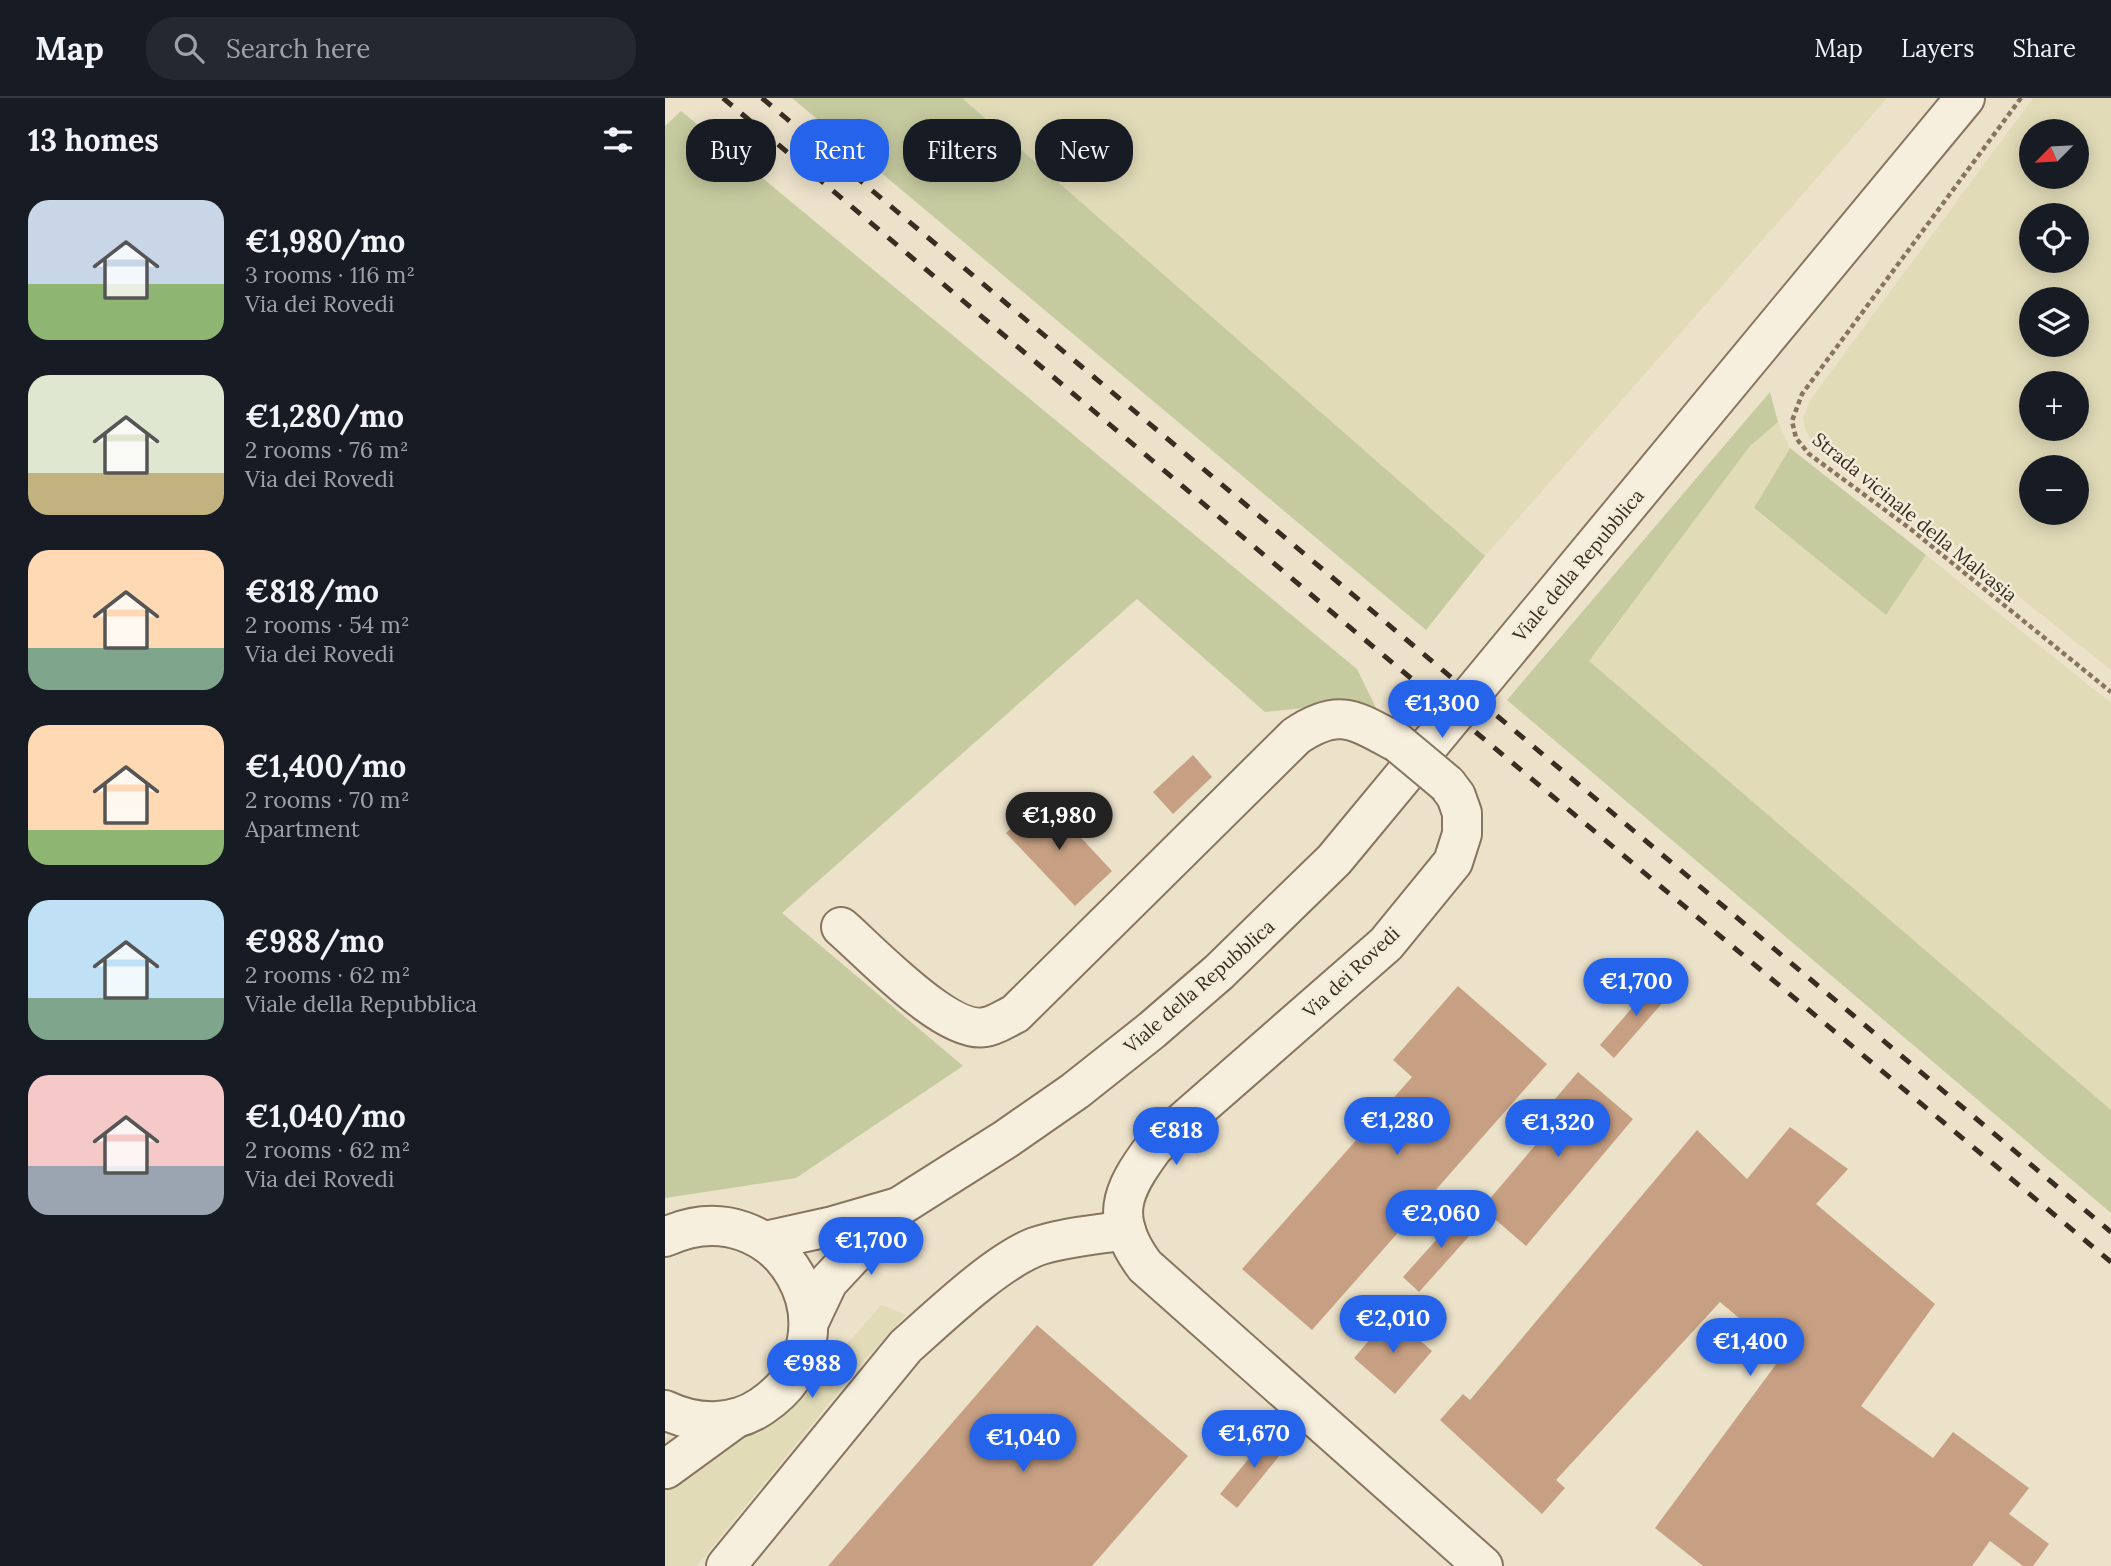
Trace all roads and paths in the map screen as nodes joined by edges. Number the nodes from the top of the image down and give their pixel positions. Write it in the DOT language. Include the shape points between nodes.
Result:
graph roads {
  1 [pos="1965,98"];
  2 [pos="2021,98"];
  3 [pos="2111,692"];
  4 [pos="842,927"];
  5 [pos="897,1208"];
  6 [pos="1126,1230"];
  7 [pos="665,1237"];
  8 [pos="765,1241"];
  9 [pos="809,1322"];
  10 [pos="671,1413"];
  11 [pos="736,1418"];
  12 [pos="665,1471"];
  13 [pos="726,1566"];
  14 [pos="1483,1566"];
  1 -- 5 [label="street, Viale della Repubblica" via="1334,860 1219,972 1142,1038 1018,1131"];
  2 -- 3 [label="path, Strada vicinale della Malvasia" via="1802,394 1792,421 1796,438 1809,454 1908,527"];
  4 -- 6 [label="street, Via dei Rovedi, bridge" via="934,1009 961,1025 985,1028 1015,1014 1314,723 1338,718 1361,723 1398,743 1447,784 1462,813 1462,834 1453,862 1386,944 1154,1147 1125,1193 1121,1211"];
  5 -- 8 [label="street, Viale della Repubblica"];
  5 -- 9 [label="street, Viale della Repubblica" via="828,1282"];
  6 -- 13 [label="street" via="1035,1247 1010,1261 932,1323 906,1346"];
  6 -- 14 [label="street, Via dei Rovedi" via="1130,1246 1145,1266"];
  7 -- 8 [label="street" via="684,1228 717,1225"];
  8 -- 9 [label="street" via="796,1275"];
  9 -- 11 [label="street" via="798,1369 779,1395"];
  10 -- 11 [label="street" via="720,1422"];
  10 -- 12 [label="street"];
  11 -- 12 [label="street"];
}
